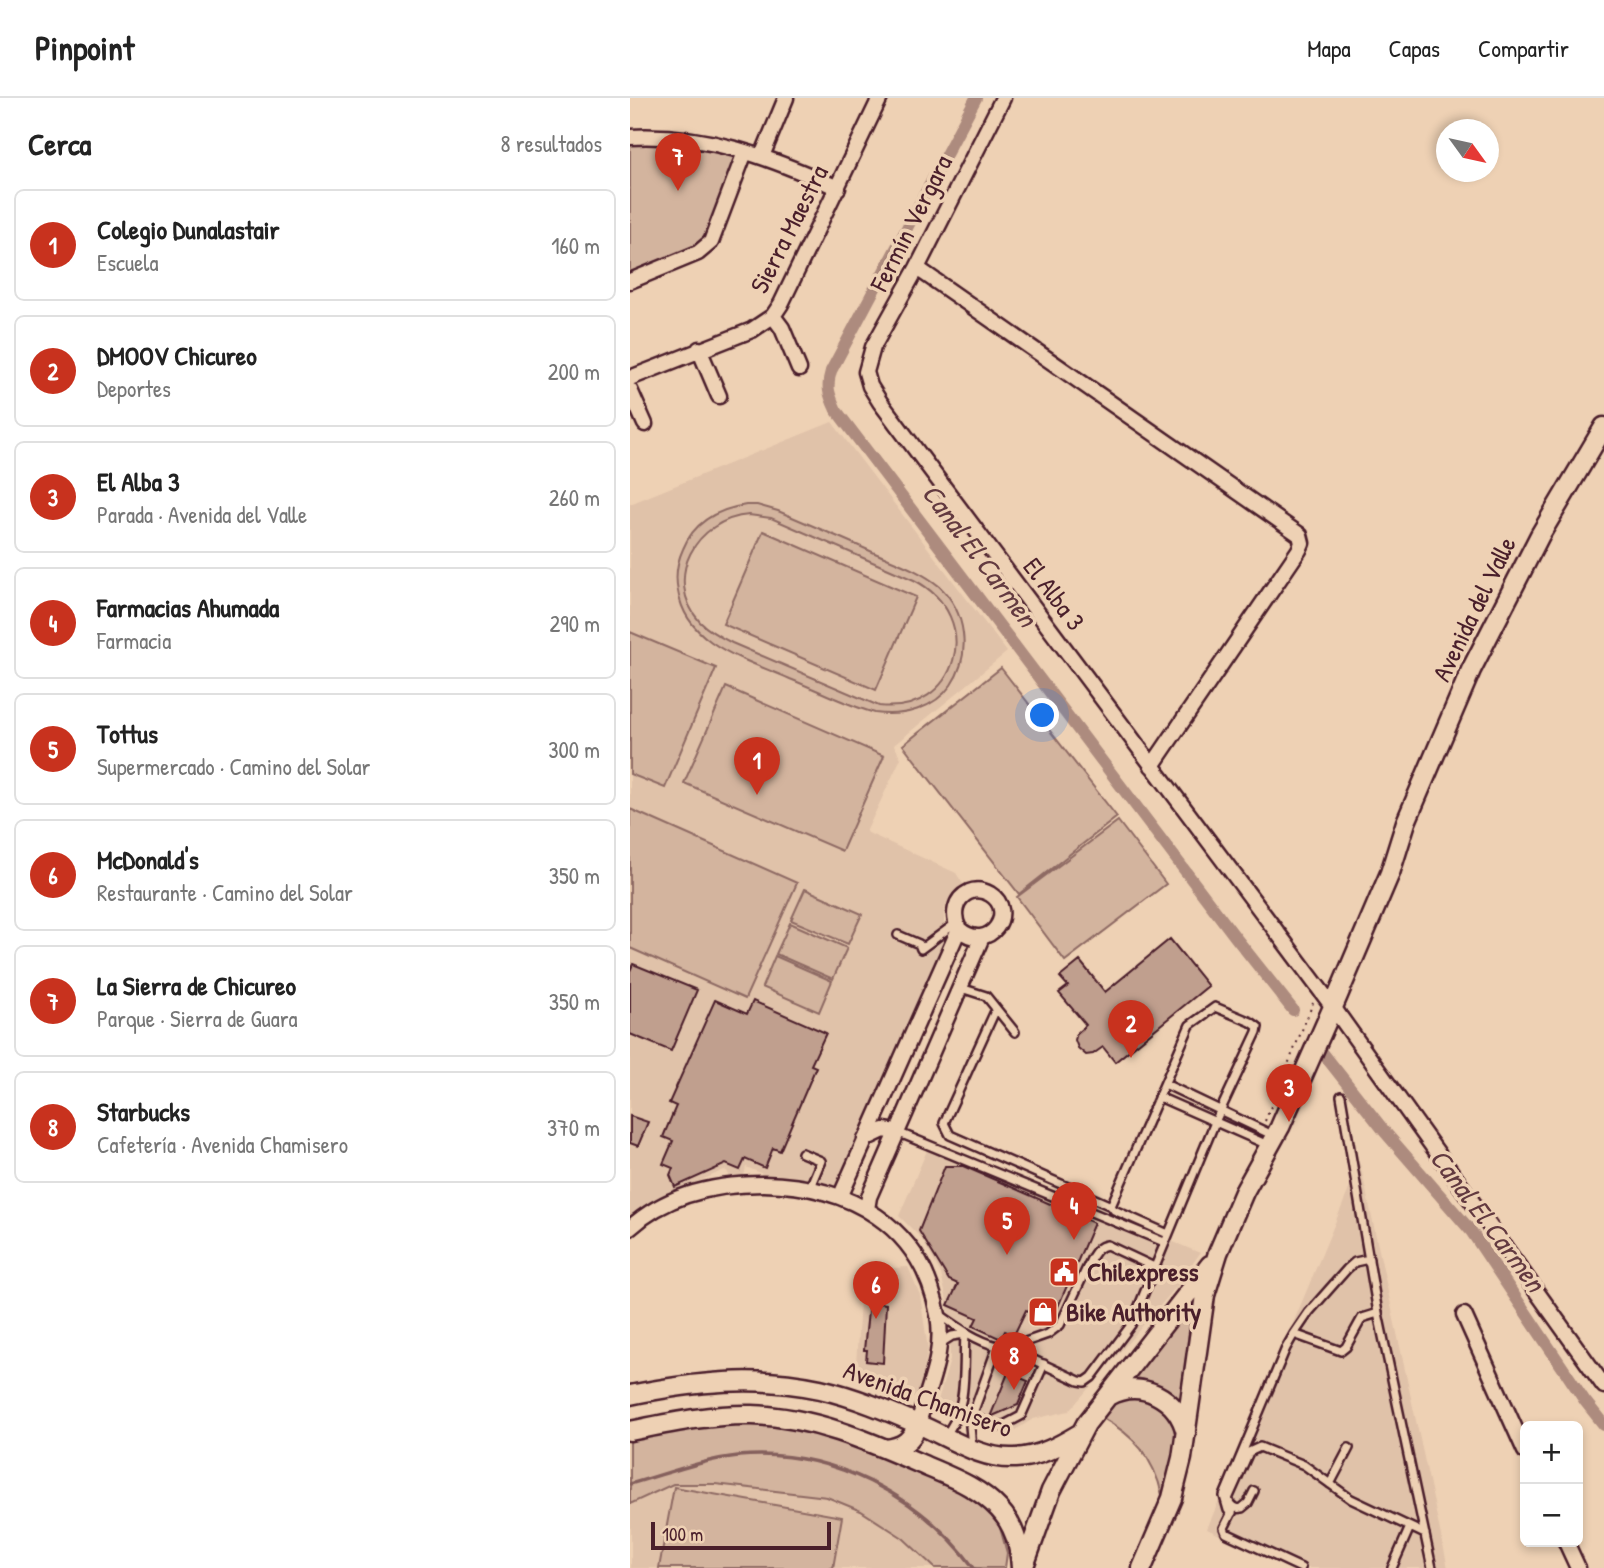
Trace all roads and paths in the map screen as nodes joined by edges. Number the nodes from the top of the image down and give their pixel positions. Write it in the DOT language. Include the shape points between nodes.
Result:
graph roads {
  1 [pos="786,98"];
  2 [pos="880,98"];
  3 [pos="1003,98"];
  4 [pos="630,136"];
  5 [pos="745,152"];
  6 [pos="762,156"];
  7 [pos="838,188"];
  8 [pos="917,268"];
  9 [pos="630,281"];
  10 [pos="773,316"];
  11 [pos="699,349"];
  12 [pos="799,369"];
  13 [pos="866,372"];
  14 [pos="630,379"];
  15 [pos="630,390"];
  16 [pos="719,396"];
  17 [pos="645,424"];
  18 [pos="1604,427"];
  19 [pos="1152,766"];
  20 [pos="958,926"];
  21 [pos="898,935"];
  22 [pos="982,937"];
  23 [pos="960,988"];
  24 [pos="1326,998"];
  25 [pos="996,1009"];
  26 [pos="1015,1032"];
  27 [pos="1165,1084"];
  28 [pos="1341,1096"];
  29 [pos="1159,1097"];
  30 [pos="1221,1110"];
  31 [pos="1215,1122"];
  32 [pos="898,1132"];
  33 [pos="1263,1135"];
  34 [pos="865,1139"];
  35 [pos="802,1153"];
  36 [pos="810,1187"];
  37 [pos="1244,1192"];
  38 [pos="841,1195"];
  39 [pos="1111,1206"];
  40 [pos="867,1209"];
  41 [pos="630,1227"];
  42 [pos="1168,1234"];
  43 [pos="1164,1242"];
  44 [pos="1218,1253"];
  45 [pos="1369,1259"];
  46 [pos="1154,1267"];
  47 [pos="1378,1313"];
  48 [pos="938,1314"];
  49 [pos="1464,1315"];
  50 [pos="965,1334"];
  51 [pos="1294,1334"];
  52 [pos="941,1343"];
  53 [pos="998,1347"];
  54 [pos="1008,1348"];
  55 [pos="1044,1364"];
  56 [pos="1604,1386"];
  57 [pos="630,1395"];
  58 [pos="1107,1397"];
  59 [pos="960,1412"];
  60 [pos="972,1416"];
  61 [pos="918,1424"];
  62 [pos="632,1429"];
  63 [pos="1079,1434"];
  64 [pos="944,1436"];
  65 [pos="1186,1437"];
  66 [pos="1520,1440"];
  67 [pos="1349,1448"];
  68 [pos="886,1449"];
  69 [pos="973,1449"];
  70 [pos="1330,1484"];
  71 [pos="1254,1491"];
  72 [pos="1233,1510"];
  73 [pos="1410,1527"];
  74 [pos="1424,1534"];
  75 [pos="1568,1547"];
  76 [pos="1022,1568"];
  77 [pos="1142,1568"];
  78 [pos="1301,1568"];
  79 [pos="1392,1568"];
  80 [pos="1432,1568"];
  81 [pos="1578,1568"];
  1 -- 6 [label="street"];
  2 -- 7 [label="street, Sierra Maestra"];
  3 -- 8 [label="street, Fermín Vergara"];
  4 -- 5 [label="street" via="679,137"];
  5 -- 6 [label="street"];
  5 -- 9 [label="street" via="711,242 698,253"];
  6 -- 7 [label="street"];
  7 -- 10 [label="street, Sierra Maestra"];
  8 -- 13 [label="street, Fermín Vergara" via="873,346"];
  8 -- 19 [label="street" via="1300,536 1299,550"];
  10 -- 11 [label="street, Sierra Maestra" via="751,330"];
  10 -- 12 [label="street"];
  11 -- 14 [label="street, Sierra Maestra"];
  11 -- 16 [label="street"];
  13 -- 19 [label="street, El Alba 3" via="880,402"];
  15 -- 17 [label="street"];
  18 -- 24 [label="street, Avenida del Valle" via="1497,615"];
  19 -- 24 [label="street, El Alba 3"];
  20 -- 21 [label="lane" via="921,949"];
  20 -- 22 [label="street" via="965,934"];
  20 -- 22 [label="street" via="960,899 974,891 987,892 1000,904 1001,916 996,929"];
  20 -- 34 [label="street"];
  22 -- 23 [label="street"];
  23 -- 25 [label="lane" via="986,996"];
  23 -- 32 [label="street"];
  24 -- 33 [label="street, Avenida del Valle"];
  24 -- 33 [label="path"];
  24 -- 37 [label="street, Avenida del Valle" via="1280,1127"];
  24 -- 56 [label="street, El Alba 3"];
  25 -- 26 [label="lane"];
  25 -- 39 [label="lane" via="944,1123 950,1135"];
  27 -- 29 [label="lane"];
  27 -- 30 [label="lane"];
  27 -- 30 [label="lane" via="1190,1025 1200,1017 1215,1007 1251,1022 1257,1032"];
  28 -- 45 [label="lane"];
  29 -- 31 [label="lane"];
  29 -- 39 [label="lane"];
  30 -- 31 [label="lane"];
  30 -- 33 [label="lane"];
  31 -- 33 [label="lane"];
  31 -- 42 [label="lane"];
  32 -- 34 [label="street" via="884,1130"];
  32 -- 40 [label="street"];
  32 -- 43 [label="lane"];
  33 -- 37 [label="street, Avenida del Valle"];
  34 -- 38 [label="street"];
  35 -- 36 [label="lane" via="821,1161"];
  36 -- 38 [label="street"];
  36 -- 41 [label="street" via="751,1184 702,1190 665,1203"];
  37 -- 44 [label="street, Avenida del Valle"];
  38 -- 40 [label="street"];
  39 -- 42 [label="lane"];
  40 -- 48 [label="street" via="898,1233 912,1251"];
  42 -- 43 [label="lane"];
  43 -- 46 [label="lane"];
  44 -- 58 [label="street, Avenida del Valle"];
  44 -- 65 [label="street, Avenida del Valle" via="1205,1295"];
  45 -- 47 [label="lane"];
  45 -- 51 [label="lane" via="1347,1269"];
  46 -- 54 [label="lane" via="1103,1246 1091,1259 1060,1325"];
  46 -- 55 [label="lane" via="1130,1325 1092,1377 1079,1381"];
  47 -- 51 [label="lane" via="1360,1319 1341,1351"];
  47 -- 74 [label="lane"];
  48 -- 50 [label="lane"];
  48 -- 52 [label="street"];
  49 -- 66 [label="street"];
  50 -- 52 [label="lane"];
  50 -- 53 [label="lane"];
  50 -- 59 [label="lane"];
  51 -- 72 [label="lane" via="1224,1496 1227,1510"];
  52 -- 61 [label="street"];
  53 -- 54 [label="lane"];
  53 -- 60 [label="lane"];
  54 -- 55 [label="lane"];
  55 -- 60 [label="lane" via="1021,1416 1000,1427"];
  57 -- 61 [label="street, Avenida Chamisero" via="716,1381 772,1382 836,1393"];
  58 -- 63 [label="street, Avenida del Valle"];
  58 -- 65 [label="street" via="1132,1389 1158,1395 1176,1410"];
  59 -- 60 [label="lane"];
  59 -- 64 [label="lane"];
  60 -- 69 [label="lane"];
  61 -- 64 [label="street, Avenida Chamisero"];
  61 -- 68 [label="street" via="908,1441"];
  62 -- 68 [label="street" via="754,1415 813,1423"];
  63 -- 69 [label="street, Avenida Chamisero" via="1053,1449 1024,1457 999,1457"];
  63 -- 76 [label="street, Avenida del Valle"];
  64 -- 69 [label="street, Avenida Chamisero"];
  65 -- 77 [label="street, Avenida del Valle" via="1172,1498"];
  67 -- 70 [label="lane"];
  68 -- 76 [label="street" via="962,1482 990,1501 1014,1532"];
  70 -- 72 [label="lane" via="1304,1465 1257,1447 1249,1452 1228,1499"];
  70 -- 73 [label="lane"];
  71 -- 72 [label="lane" via="1247,1505"];
  72 -- 78 [label="lane" via="1226,1533"];
  73 -- 74 [label="lane"];
  73 -- 79 [label="lane"];
  74 -- 80 [label="lane"];
  75 -- 81 [label="street"];
}
